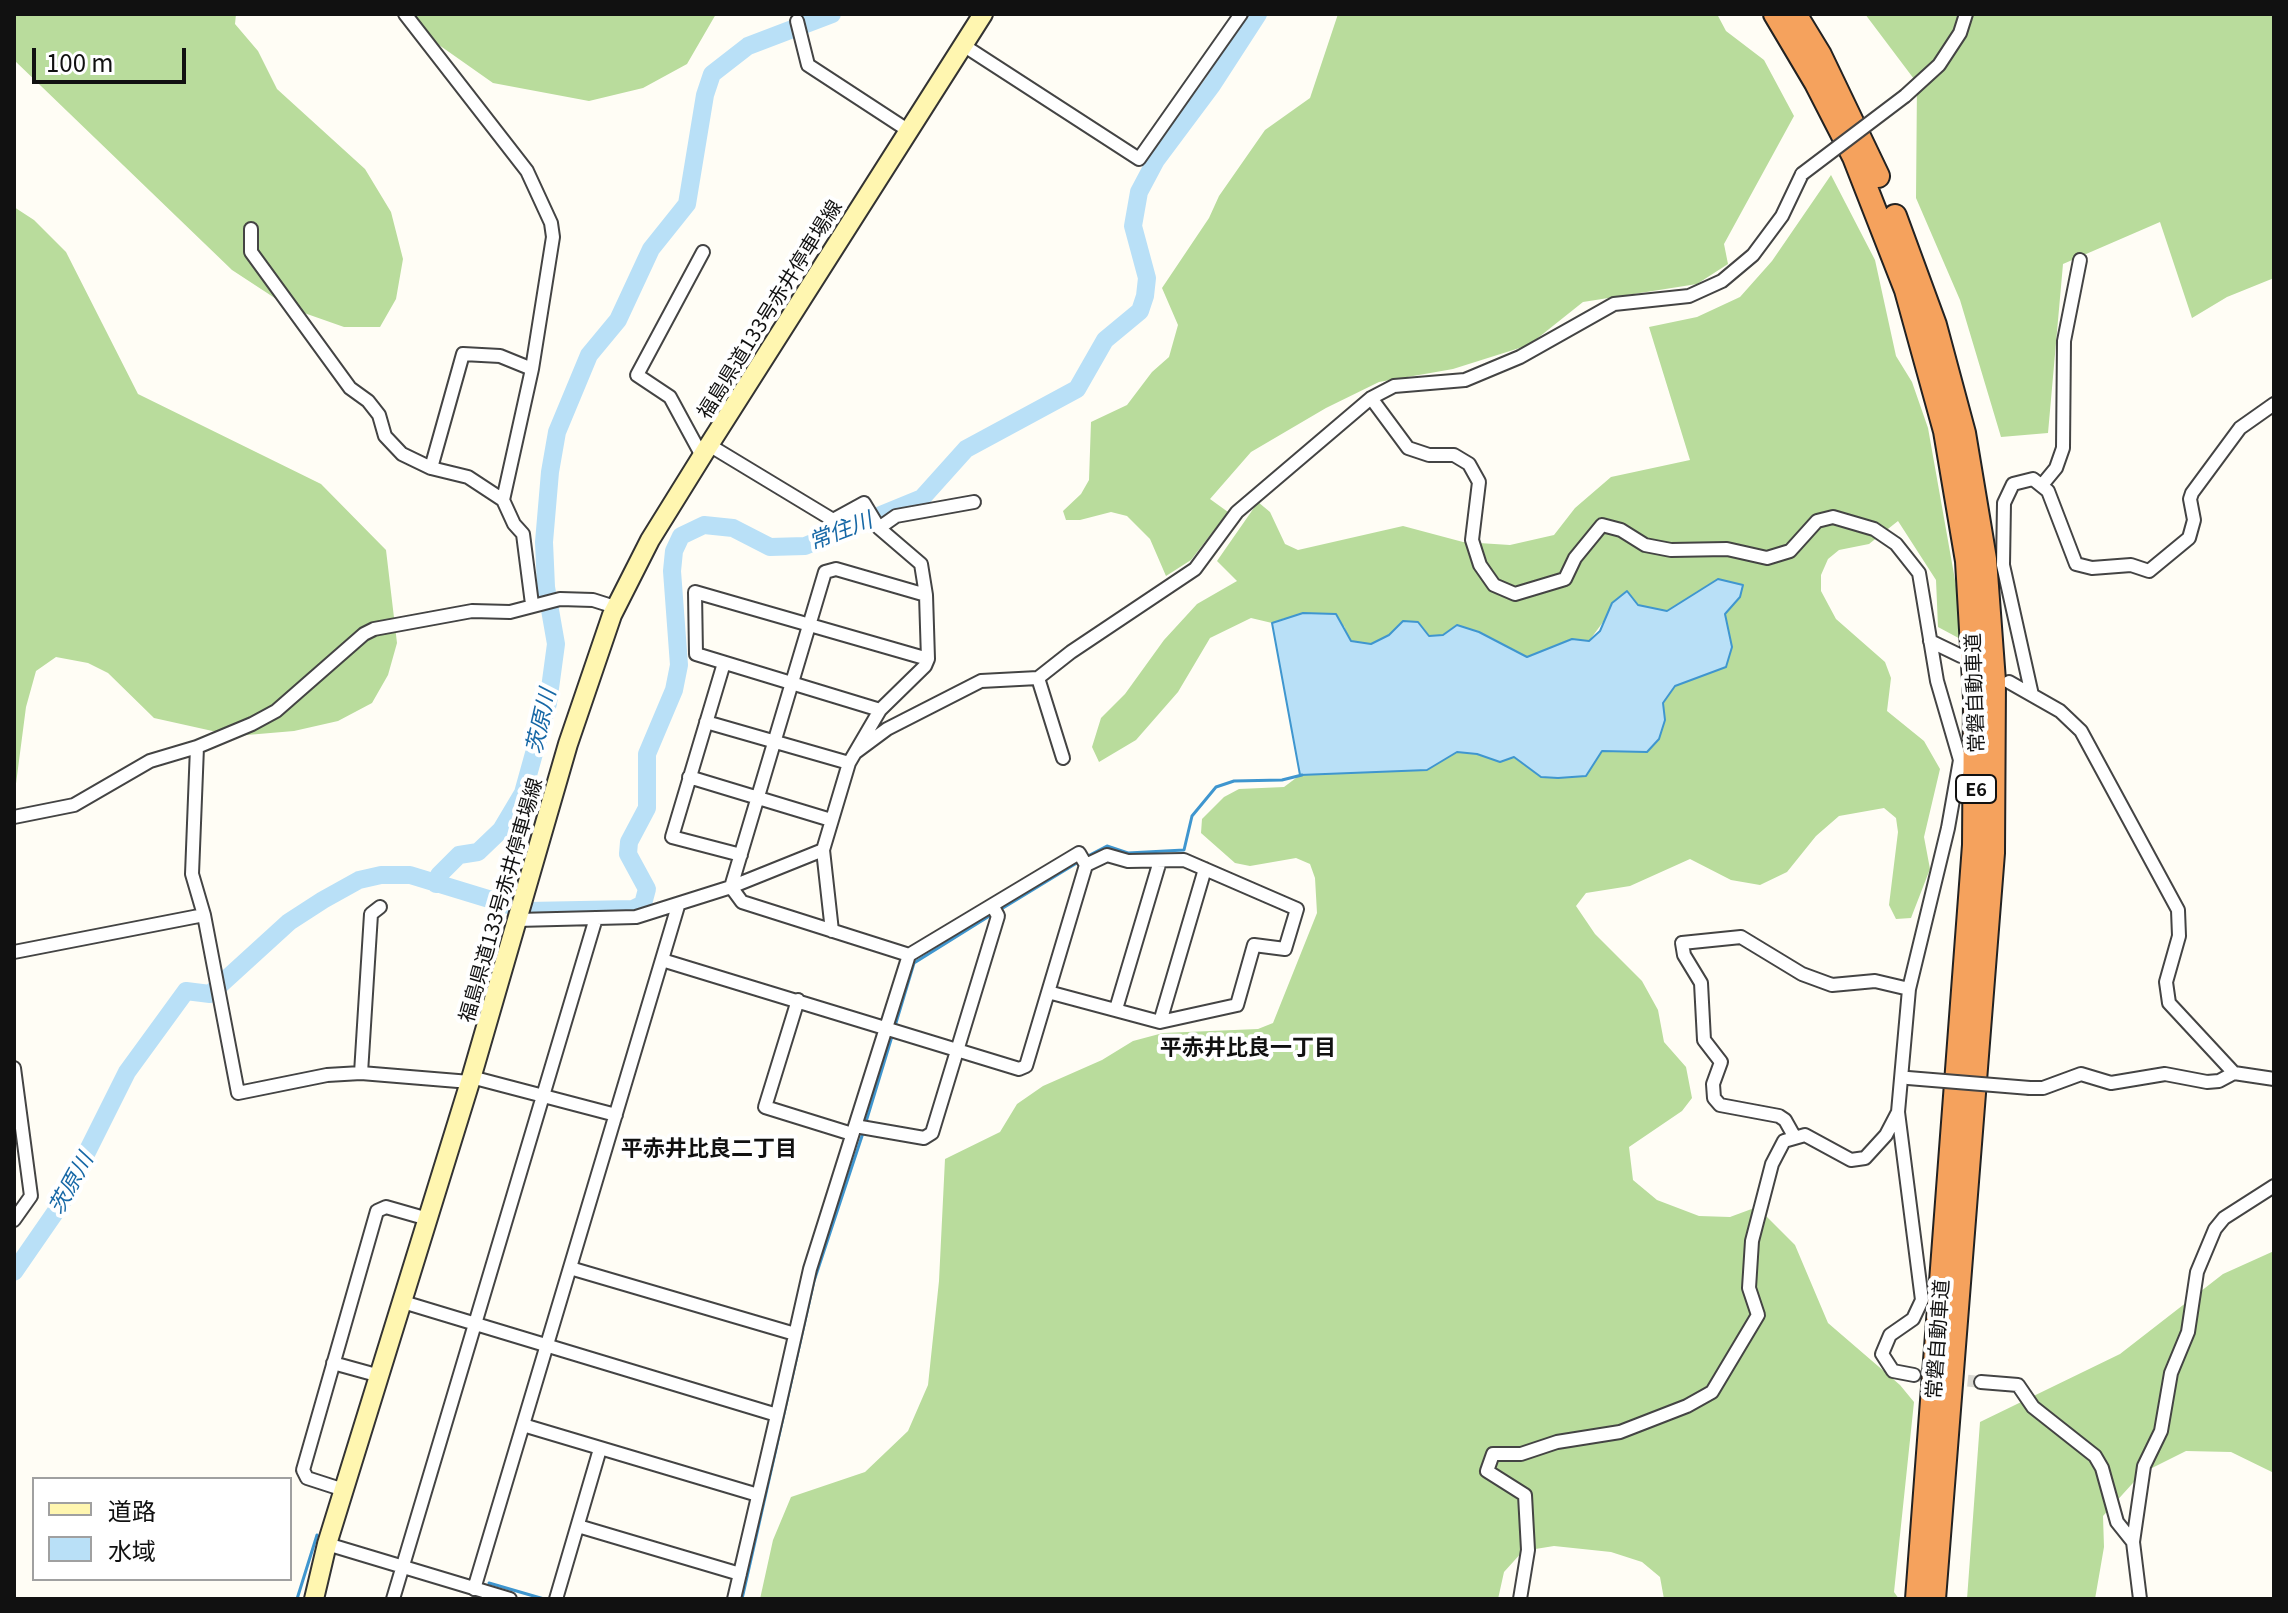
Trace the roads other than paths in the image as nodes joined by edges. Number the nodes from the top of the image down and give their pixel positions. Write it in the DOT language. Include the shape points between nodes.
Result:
graph roads {
  1 [pos="405,14"];
  2 [pos="983,14"];
  3 [pos="1241,14"];
  4 [pos="1775,14"];
  5 [pos="1795,14"];
  6 [pos="1966,14"];
  7 [pos="797,21"];
  8 [pos="963,45"];
  9 [pos="909,131"];
  10 [pos="251,229"];
  11 [pos="703,252"];
  12 [pos="2080,260"];
  13 [pos="532,369"];
  14 [pos="1371,398"];
  15 [pos="2274,404"];
  16 [pos="705,450"];
  17 [pos="431,468"];
  18 [pos="2042,485"];
  19 [pos="503,500"];
  20 [pos="974,502"];
  21 [pos="876,526"];
  22 [pos="926,595"];
  23 [pos="534,604"];
  24 [pos="615,607"];
  25 [pos="810,625"];
  26 [pos="1930,641"];
  27 [pos="1961,656"];
  28 [pos="928,659"];
  29 [pos="724,663"];
  30 [pos="1038,678"];
  31 [pos="2009,682"];
  32 [pos="793,683"];
  33 [pos="2032,695"];
  34 [pos="880,710"];
  35 [pos="706,722"];
  36 [pos="775,742"];
  37 [pos="197,747"];
  38 [pos="853,758"];
  39 [pos="1063,758"];
  40 [pos="689,777"];
  41 [pos="758,798"];
  42 [pos="14,817"];
  43 [pos="831,820"];
  44 [pos="823,850"];
  45 [pos="741,855"];
  46 [pos="1084,861"];
  47 [pos="1160,861"];
  48 [pos="1205,869"];
  49 [pos="731,887"];
  50 [pos="678,906"];
  51 [pos="380,907"];
  52 [pos="995,911"];
  53 [pos="519,913"];
  54 [pos="204,915"];
  55 [pos="596,918"];
  56 [pos="832,931"];
  57 [pos="14,952"];
  58 [pos="909,955"];
  59 [pos="662,960"];
  60 [pos="1909,989"];
  61 [pos="1048,992"];
  62 [pos="798,1000"];
  63 [pos="1116,1009"];
  64 [pos="1160,1022"];
  65 [pos="892,1029"];
  66 [pos="957,1049"];
  67 [pos="14,1068"];
  68 [pos="361,1073"];
  69 [pos="2234,1073"];
  70 [pos="1904,1078"];
  71 [pos="470,1079"];
  72 [pos="2274,1079"];
  73 [pos="543,1096"];
  74 [pos="1898,1112"];
  75 [pos="616,1115"];
  76 [pos="859,1129"];
  77 [pos="1794,1136"];
  78 [pos="2274,1186"];
  79 [pos="428,1219"];
  80 [pos="14,1220"];
  81 [pos="570,1268"];
  82 [pos="403,1302"];
  83 [pos="475,1324"];
  84 [pos="795,1334"];
  85 [pos="547,1346"];
  86 [pos="333,1363"];
  87 [pos="1914,1375"];
  88 [pos="380,1376"];
  89 [pos="1981,1382"];
  90 [pos="777,1415"];
  91 [pos="523,1425"];
  92 [pos="600,1449"];
  93 [pos="344,1490"];
  94 [pos="758,1495"];
  95 [pos="578,1526"];
  96 [pos="2133,1542"];
  97 [pos="327,1544"];
  98 [pos="402,1567"];
  99 [pos="740,1574"];
  100 [pos="474,1589"];
  101 [pos="314,1599"];
  102 [pos="393,1599"];
  103 [pos="510,1599"];
  104 [pos="556,1599"];
  105 [pos="734,1599"];
  106 [pos="1520,1599"];
  107 [pos="1917,1599"];
  108 [pos="1934,1599"];
  109 [pos="2140,1599"];
  1 -- 13 [label="street" via="527,171 547,210 553,237"];
  2 -- 8 [label="main road, 福島県道133号赤井停車場線"];
  3 -- 8 [label="street" via="1139,159"];
  4 -- 107 [label="highway, 常磐自動車道 / E6" via="1854,157 1906,290 1945,431 1967,561 1975,698 1974,845"];
  5 -- 108 [label="highway, 常磐自動車道 / E6" via="1864,142 1935,325 1976,491 1991,617 1993,853"];
  6 -- 14 [label="street, bridge" via="1939,65 1802,174 1782,216 1753,255 1722,281 1689,296 1614,304 1520,357 1465,380 1394,386"];
  7 -- 9 [label="street" via="808,65"];
  8 -- 9 [label="main road, 福島県道133号赤井停車場線"];
  9 -- 16 [label="main road, 福島県道133号赤井停車場線"];
  10 -- 17 [label="street" via="251,252 350,388 379,415 385,436 402,454"];
  11 -- 16 [label="street" via="637,375 670,397"];
  12 -- 18 [label="street" via="2064,341 2063,448"];
  13 -- 17 [label="street" via="500,356 463,354"];
  13 -- 19 [label="street"];
  14 -- 26 [label="street" via="1408,448 1454,455 1469,464 1479,482 1472,540 1494,585 1515,594 1565,579 1602,525 1645,545 1727,549 1767,558 1790,551 1817,521 1833,517 1874,529 1914,562"];
  14 -- 30 [label="street" via="1237,512 1195,569"];
  15 -- 18 [label="street" via="2240,428 2192,493 2189,538 2149,571 2131,565 2076,564"];
  16 -- 21 [label="street" via="833,520 864,503"];
  16 -- 24 [label="main road, 福島県道133号赤井停車場線"];
  17 -- 19 [label="street" via="468,477"];
  18 -- 33 [label="street" via="2033,479 2013,484 2004,503 2002,537 2003,565"];
  19 -- 23 [label="street" via="523,534"];
  20 -- 21 [label="street" via="896,516"];
  21 -- 22 [label="street" via="921,564"];
  22 -- 25 [label="street" via="836,569 825,572"];
  22 -- 28 [label="street"];
  23 -- 24 [label="street" via="593,600"];
  23 -- 37 [label="street" via="510,612 472,611 374,629 276,711"];
  24 -- 53 [label="main road, 福島県道133号赤井停車場線"];
  25 -- 28 [label="street"];
  25 -- 29 [label="street" via="695,592 696,654"];
  25 -- 32 [label="street"];
  26 -- 27 [label="street"];
  26 -- 60 [label="street" via="1960,760"];
  28 -- 34 [label="street"];
  29 -- 32 [label="street"];
  29 -- 35 [label="street"];
  30 -- 38 [label="street" via="981,681 887,729"];
  30 -- 39 [label="street"];
  31 -- 33 [label="street"];
  32 -- 34 [label="street"];
  32 -- 36 [label="street"];
  33 -- 69 [label="street" via="2081,731 2178,910 2179,936 2166,982 2169,1003"];
  34 -- 38 [label="street"];
  35 -- 36 [label="street"];
  35 -- 40 [label="street"];
  36 -- 38 [label="street"];
  36 -- 41 [label="street"];
  37 -- 42 [label="street" via="150,761 74,805"];
  37 -- 54 [label="street" via="192,874"];
  38 -- 43 [label="street"];
  40 -- 41 [label="street"];
  40 -- 45 [label="street" via="672,837"];
  41 -- 43 [label="street"];
  41 -- 45 [label="street"];
  43 -- 44 [label="street"];
  44 -- 49 [label="street"];
  44 -- 56 [label="street"];
  45 -- 49 [label="street"];
  46 -- 47 [label="street" via="1107,855"];
  46 -- 52 [label="street" via="1079,853"];
  46 -- 61 [label="street"];
  47 -- 48 [label="street" via="1184,860"];
  47 -- 63 [label="street"];
  48 -- 64 [label="street"];
  48 -- 64 [label="street" via="1297,909 1285,949 1254,945 1237,1005"];
  49 -- 50 [label="street"];
  49 -- 56 [label="street" via="742,902"];
  50 -- 55 [label="street" via="636,917"];
  50 -- 59 [label="street"];
  51 -- 68 [label="street" via="371,914"];
  52 -- 58 [label="street"];
  52 -- 66 [label="street"];
  53 -- 55 [label="street"];
  53 -- 71 [label="main road, 福島県道133号赤井停車場線"];
  54 -- 57 [label="street"];
  54 -- 68 [label="street" via="238,1093"];
  55 -- 73 [label="street"];
  56 -- 58 [label="street"];
  58 -- 65 [label="street"];
  59 -- 62 [label="street"];
  59 -- 75 [label="street"];
  60 -- 70 [label="street"];
  60 -- 77 [label="street" via="1875,981 1832,985 1802,974 1741,937 1682,943 1701,983 1704,1040 1721,1062 1714,1098 1720,1105 1779,1116"];
  61 -- 63 [label="street"];
  61 -- 66 [label="street" via="1026,1066 1019,1069"];
  62 -- 65 [label="street"];
  62 -- 76 [label="street" via="765,1107"];
  63 -- 64 [label="street"];
  65 -- 66 [label="street"];
  65 -- 76 [label="street"];
  66 -- 76 [label="street" via="932,1133 924,1138"];
  67 -- 80 [label="street" via="31,1196"];
  68 -- 71 [label="street"];
  69 -- 70 [label="street, bridge" via="2219,1081 2165,1074 2122,1083 2081,1074 2043,1088"];
  69 -- 72 [label="street"];
  70 -- 74 [label="street"];
  71 -- 73 [label="street"];
  71 -- 79 [label="main road, 福島県道133号赤井停車場線"];
  73 -- 75 [label="street"];
  73 -- 83 [label="street"];
  74 -- 77 [label="street" via="1865,1158 1851,1160 1805,1135"];
  74 -- 87 [label="street" via="1922,1300 1913,1319 1890,1335 1882,1354 1893,1371"];
  75 -- 81 [label="street"];
  76 -- 84 [label="street" via="810,1269"];
  77 -- 106 [label="street" via="1784,1141 1772,1164 1752,1241 1749,1288 1758,1315 1712,1392 1620,1432 1521,1454 1493,1454 1487,1464 1487,1471 1525,1495 1528,1550"];
  78 -- 96 [label="street" via="2224,1218 2197,1272 2188,1332 2171,1373 2161,1431 2146,1456"];
  79 -- 82 [label="main road, 福島県道133号赤井停車場線"];
  79 -- 86 [label="street" via="386,1207 377,1211"];
  81 -- 84 [label="street"];
  81 -- 85 [label="street"];
  82 -- 83 [label="street"];
  82 -- 88 [label="main road, 福島県道133号赤井停車場線"];
  83 -- 85 [label="street"];
  83 -- 98 [label="street"];
  84 -- 90 [label="street"];
  85 -- 90 [label="street"];
  85 -- 91 [label="street"];
  86 -- 88 [label="street"];
  86 -- 93 [label="street" via="303,1470 307,1478"];
  88 -- 93 [label="main road, 福島県道133号赤井停車場線"];
  89 -- 96 [label="street" via="2018,1385 2033,1407 2095,1456 2117,1522"];
  90 -- 94 [label="street"];
  91 -- 92 [label="street"];
  91 -- 100 [label="street"];
  92 -- 94 [label="street"];
  92 -- 95 [label="street"];
  93 -- 97 [label="main road, 福島県道133号赤井停車場線"];
  94 -- 99 [label="street"];
  95 -- 99 [label="street"];
  95 -- 104 [label="street"];
  96 -- 109 [label="street"];
  97 -- 98 [label="street"];
  97 -- 101 [label="main road, 福島県道133号赤井停車場線"];
  98 -- 100 [label="street"];
  98 -- 102 [label="street"];
  99 -- 105 [label="street"];
  100 -- 103 [label="street"];
}
